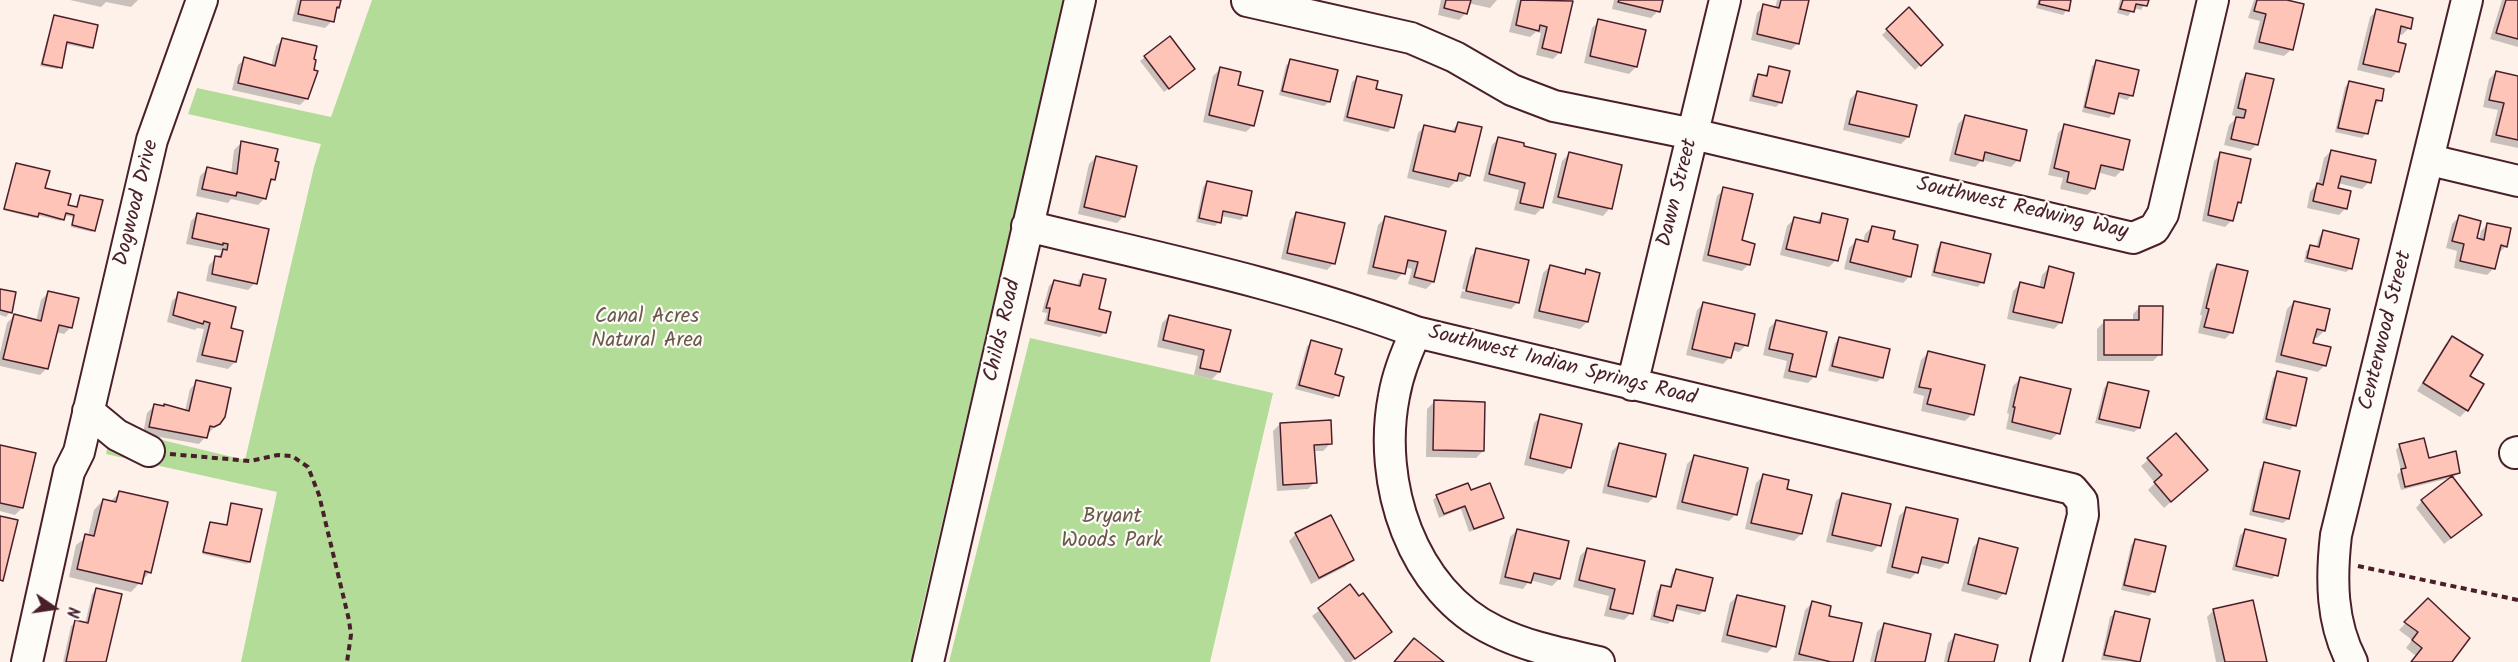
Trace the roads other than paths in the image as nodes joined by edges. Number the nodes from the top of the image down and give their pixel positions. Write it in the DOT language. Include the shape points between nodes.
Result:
graph roads {
  1 [pos="202,0"];
  2 [pos="1080,0"];
  3 [pos="1725,0"];
  4 [pos="2213,0"];
  5 [pos="2467,0"];
  6 [pos="1246,1"];
  7 [pos="1693,134"];
  8 [pos="2430,160"];
  9 [pos="2518,181"];
  10 [pos="1028,226"];
  11 [pos="1416,332"];
  12 [pos="1632,385"];
  13 [pos="88,411"];
  14 [pos="149,451"];
  15 [pos="27,662"];
  16 [pos="928,662"];
  17 [pos="1599,662"];
  18 [pos="2046,662"];
  19 [pos="2352,662"];
  1 -- 13 [label="street, Dogwood Drive" via="152,140"];
  2 -- 10 [label="street, Childs Road"];
  3 -- 7 [label="street, Dawn Street"];
  4 -- 7 [label="street, Southwest Redwing Way" via="2163,214 2154,229 2133,238"];
  5 -- 8 [label="street, Centerwood Street"];
  6 -- 7 [label="street, Southwest Redwing Way" via="1411,38 1538,102"];
  7 -- 12 [label="street, Dawn Street"];
  8 -- 9 [label="street"];
  8 -- 19 [label="street, Centerwood Street" via="2340,516 2333,560 2336,613 2341,638"];
  10 -- 11 [label="street, Southwest Indian Springs Road" via="1272,285"];
  10 -- 16 [label="street, Childs Road"];
  11 -- 12 [label="street, Southwest Indian Springs Road"];
  11 -- 17 [label="street" via="1399,373 1391,442 1395,488 1404,524 1421,560 1448,595 1493,631"];
  12 -- 18 [label="street, Southwest Indian Springs Road" via="2072,489 2082,501 2084,515"];
  13 -- 14 [label="street" via="117,435"];
  13 -- 15 [label="street, Dogwood Drive" via="67,483"];
}
